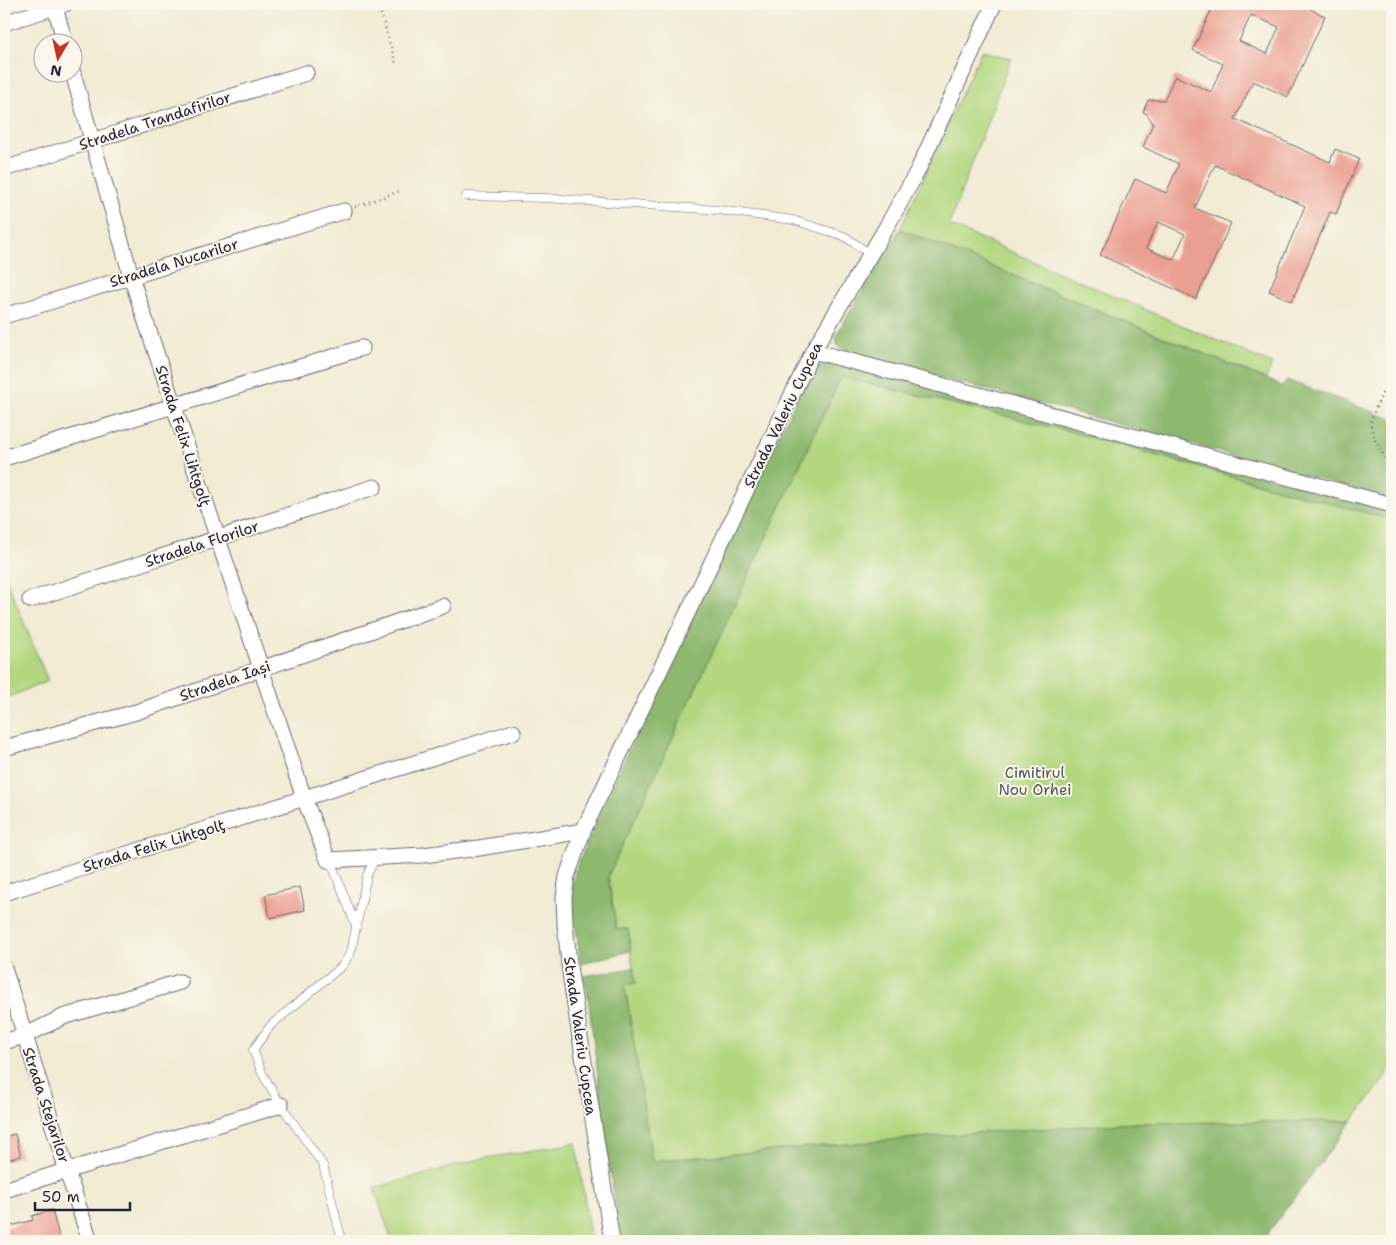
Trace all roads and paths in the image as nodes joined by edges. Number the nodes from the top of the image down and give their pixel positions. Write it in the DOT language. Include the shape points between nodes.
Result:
graph roads {
  1 [pos="378,4"];
  2 [pos="994,4"];
  3 [pos="58,5"];
  4 [pos="4,23"];
  5 [pos="63,32"];
  6 [pos="396,64"];
  7 [pos="306,73"];
  8 [pos="75,82"];
  9 [pos="92,140"];
  10 [pos="4,169"];
  11 [pos="400,191"];
  12 [pos="466,196"];
  13 [pos="344,211"];
  14 [pos="870,254"];
  15 [pos="131,277"];
  16 [pos="4,316"];
  17 [pos="362,348"];
  18 [pos="813,351"];
  19 [pos="1392,370"];
  20 [pos="174,406"];
  21 [pos="4,458"];
  22 [pos="1392,470"];
  23 [pos="374,487"];
  24 [pos="1392,505"];
  25 [pos="218,538"];
  26 [pos="30,600"];
  27 [pos="443,606"];
  28 [pos="260,669"];
  29 [pos="513,732"];
  30 [pos="4,748"];
  31 [pos="304,798"];
  32 [pos="583,831"];
  33 [pos="376,857"];
  34 [pos="328,860"];
  35 [pos="4,893"];
  36 [pos="356,926"];
  37 [pos="4,968"];
  38 [pos="180,982"];
  39 [pos="24,1036"];
  40 [pos="4,1042"];
  41 [pos="281,1104"];
  42 [pos="67,1171"];
  43 [pos="4,1190"];
  44 [pos="90,1241"];
  45 [pos="342,1241"];
  46 [pos="612,1241"];
  1 -- 6 [label="path"];
  2 -- 14 [label="street, Strada Valeriu Cupcea" via="918,170"];
  3 -- 4 [label="street"];
  3 -- 5 [label="street"];
  7 -- 9 [label="street, Stradela Trandafirilor"];
  8 -- 9 [label="street, Strada Felix Lihtgolţ"];
  9 -- 10 [label="street, Stradela Trandafirilor"];
  9 -- 15 [label="street, Strada Felix Lihtgolţ"];
  11 -- 13 [label="path"];
  12 -- 14 [label="lane" via="546,198 728,211 793,220 844,236"];
  13 -- 15 [label="street, Stradela Nucarilor"];
  14 -- 18 [label="street, Strada Valeriu Cupcea"];
  15 -- 16 [label="street, Stradela Nucarilor"];
  15 -- 20 [label="street, Strada Felix Lihtgolţ"];
  17 -- 20 [label="street"];
  18 -- 24 [label="street"];
  18 -- 32 [label="street, Strada Valeriu Cupcea"];
  19 -- 22 [label="path" via="1370,422 1375,440"];
  20 -- 21 [label="street"];
  20 -- 25 [label="street, Strada Felix Lihtgolţ"];
  23 -- 25 [label="street, Stradela Florilor"];
  25 -- 26 [label="street, Stradela Florilor"];
  25 -- 28 [label="street, Strada Felix Lihtgolţ"];
  27 -- 28 [label="street, Stradela Iași"];
  28 -- 30 [label="street, Stradela Iași" via="136,712"];
  28 -- 31 [label="street, Strada Felix Lihtgolţ"];
  29 -- 31 [label="street, Strada Felix Lihtgolţ"];
  31 -- 34 [label="street, Strada Felix Lihtgolţ"];
  31 -- 35 [label="street, Strada Felix Lihtgolţ"];
  32 -- 33 [label="street" via="479,848"];
  32 -- 46 [label="street, Strada Valeriu Cupcea" via="567,876 565,924"];
  33 -- 34 [label="street"];
  33 -- 36 [label="lane" via="367,875"];
  34 -- 36 [label="lane"];
  36 -- 41 [label="lane" via="351,952 342,966 271,1025 253,1050 262,1073"];
  37 -- 39 [label="street, Strada Stejarilor"];
  38 -- 39 [label="street" via="62,1017"];
  39 -- 40 [label="street"];
  39 -- 42 [label="street, Strada Stejarilor"];
  41 -- 42 [label="street"];
  41 -- 45 [label="lane" via="323,1165"];
  42 -- 43 [label="street"];
  42 -- 44 [label="street, Strada Stejarilor"];
}
